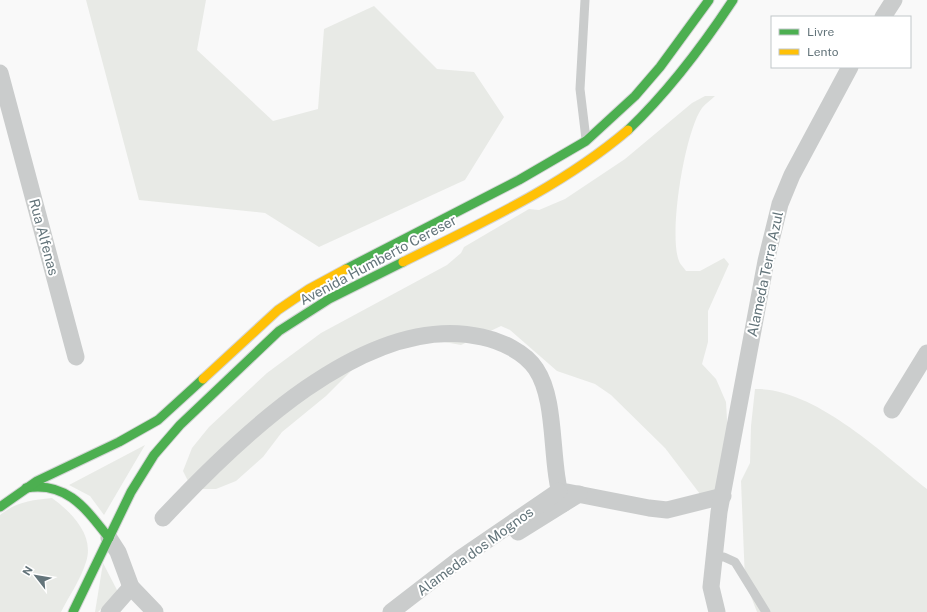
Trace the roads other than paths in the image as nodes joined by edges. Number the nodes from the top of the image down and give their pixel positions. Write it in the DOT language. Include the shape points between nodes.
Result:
graph roads {
  1 [pos="585,0"];
  2 [pos="709,0"];
  3 [pos="733,0"];
  4 [pos="894,0"];
  5 [pos="884,16"];
  6 [pos="849,68"];
  7 [pos="0,73"];
  8 [pos="6,118"];
  9 [pos="586,141"];
  10 [pos="927,353"];
  11 [pos="76,357"];
  12 [pos="892,410"];
  13 [pos="24,488"];
  14 [pos="723,496"];
  15 [pos="561,497"];
  16 [pos="0,507"];
  17 [pos="163,518"];
  18 [pos="109,538"];
  19 [pos="713,557"];
  20 [pos="131,587"];
  21 [pos="73,612"];
  22 [pos="109,612"];
  23 [pos="155,612"];
  24 [pos="392,612"];
  25 [pos="410,612"];
  26 [pos="718,612"];
  27 [pos="766,612"];
  1 -- 9 [label="lane" via="580,89"];
  2 -- 9 [label="main road, Avenida Humberto Cereser" via="655,73"];
  3 -- 18 [label="main road, Avenida Humberto Cereser" via="694,57 668,88 610,145 560,180 323,302 279,331 171,434 153,457 129,497"];
  4 -- 5 [label="street"];
  6 -- 14 [label="street, Alameda Terra Azul" via="792,175 780,204 766,261"];
  7 -- 8 [label="street, Rua Alfenas"];
  8 -- 11 [label="street, Rua Alfenas"];
  9 -- 13 [label="main road, Avenida Humberto Cereser" via="520,180 408,236 309,290 278,310 158,420 137,434"];
  10 -- 12 [label="street"];
  13 -- 16 [label="main road, Avenida Humberto Cereser"];
  13 -- 18 [label="main road" via="45,486 56,489 83,507"];
  14 -- 15 [label="street" via="667,510 579,494"];
  14 -- 19 [label="street, Alameda Terra Azul"];
  15 -- 17 [label="street" via="544,384 535,368 524,356 490,339 446,332 394,341 368,352 318,380 248,434"];
  15 -- 24 [label="street, Alameda dos Mognos" via="461,558"];
  15 -- 25 [label="street, Alameda dos Mognos"];
  18 -- 20 [label="street" via="118,552"];
  18 -- 21 [label="main road, Avenida Humberto Cereser"];
  19 -- 26 [label="street, Alameda Terra Azul" via="711,587"];
  19 -- 27 [label="lane" via="724,557 735,562"];
  20 -- 22 [label="street"];
  20 -- 23 [label="street"];
}
